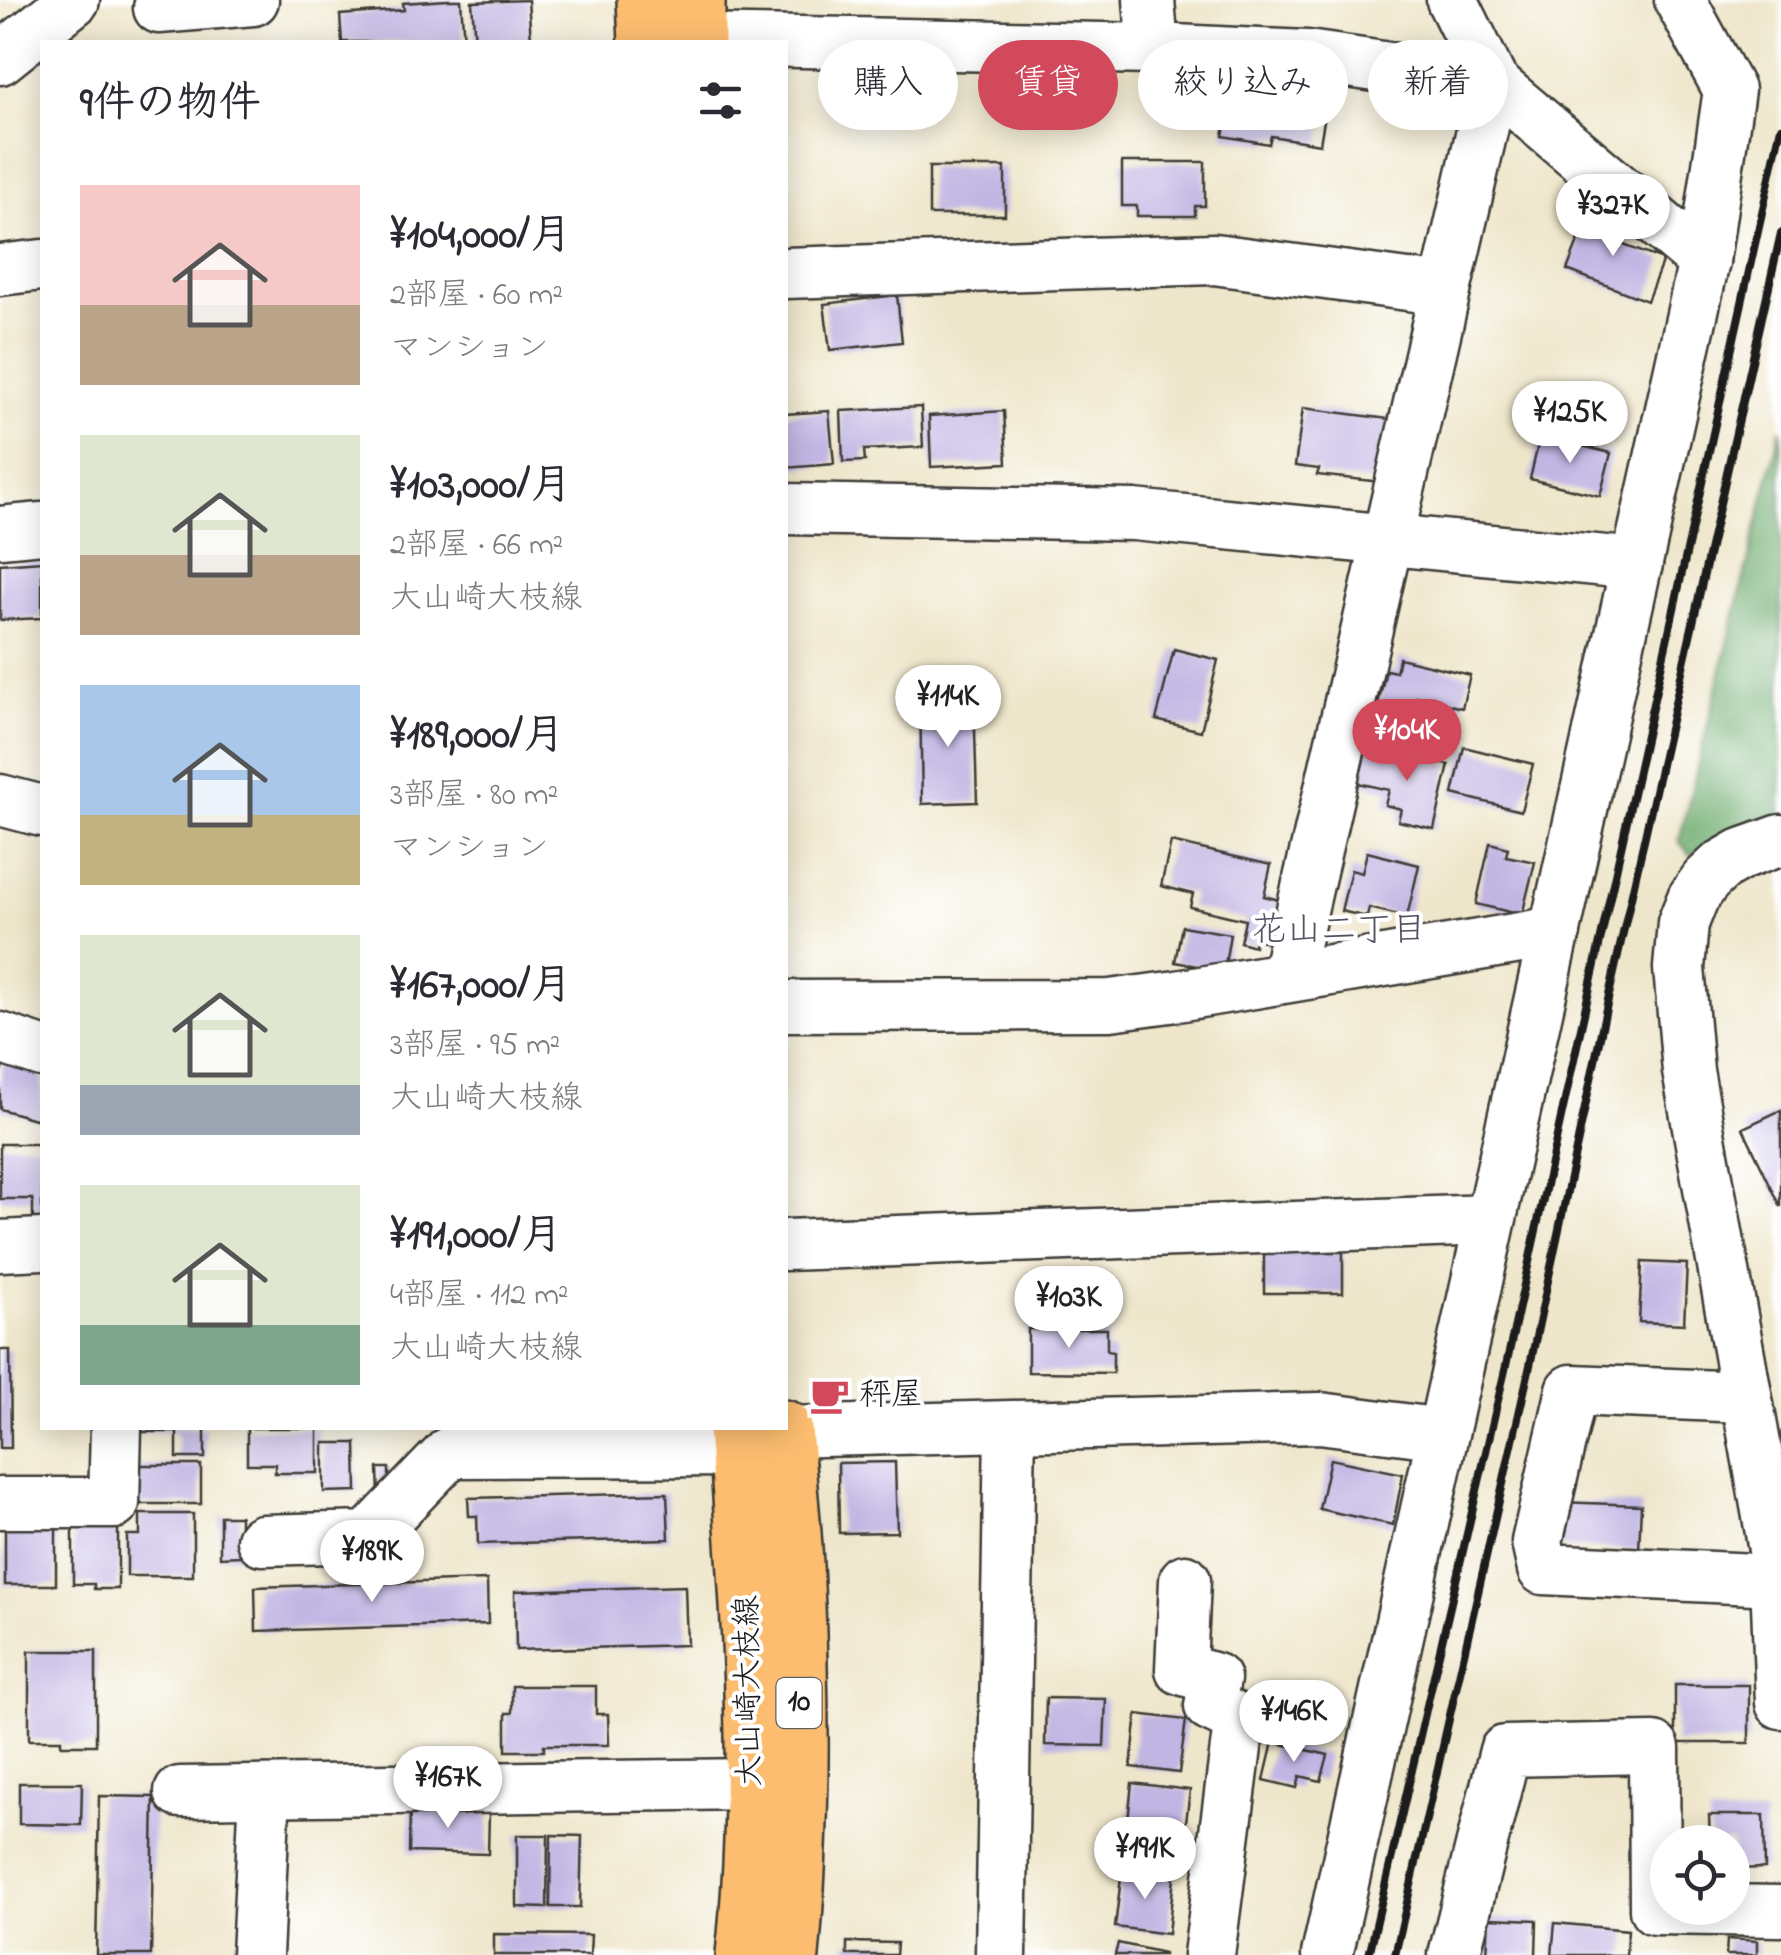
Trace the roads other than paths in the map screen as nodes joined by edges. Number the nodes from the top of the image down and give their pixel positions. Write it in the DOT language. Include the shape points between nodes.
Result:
graph roads {
  1 [pos="74,0"];
  2 [pos="254,0"];
  3 [pos="646,0"];
  4 [pos="1150,0"];
  5 [pos="1452,0"];
  6 [pos="1680,0"];
  7 [pos="163,17"];
  8 [pos="684,31"];
  9 [pos="1152,40"];
  10 [pos="1472,40"];
  11 [pos="1,48"];
  12 [pos="1138,48"];
  13 [pos="1508,96"];
  14 [pos="1482,130"];
  15 [pos="1704,261"];
  16 [pos="40,265"];
  17 [pos="0,270"];
  18 [pos="788,273"];
  19 [pos="1445,290"];
  20 [pos="788,509"];
  21 [pos="40,528"];
  22 [pos="0,532"];
  23 [pos="1387,538"];
  24 [pos="1636,564"];
  25 [pos="0,800"];
  26 [pos="40,810"];
  27 [pos="1781,840"];
  28 [pos="1554,932"];
  29 [pos="1286,976"];
  30 [pos="788,1006"];
  31 [pos="0,1038"];
  32 [pos="40,1051"];
  33 [pos="1490,1220"];
  34 [pos="40,1244"];
  35 [pos="788,1245"];
  36 [pos="0,1246"];
  37 [pos="1746,1397"];
  38 [pos="1010,1428"];
  39 [pos="116,1430"];
  40 [pos="1442,1434"];
  41 [pos="766,1438"];
  42 [pos="0,1503"];
  43 [pos="262,1540"];
  44 [pos="1185,1580"];
  45 [pos="1776,1580"];
  46 [pos="1781,1703"];
  47 [pos="752,1784"];
  48 [pos="265,1791"];
  49 [pos="180,1792"];
  50 [pos="1781,1911"];
  51 [pos="258,1955"];
  52 [pos="744,1955"];
  53 [pos="790,1955"];
  54 [pos="1001,1955"];
  55 [pos="1209,1955"];
  56 [pos="1327,1955"];
  57 [pos="1454,1955"];
  1 -- 11 [label="street"];
  2 -- 7 [label="street"];
  3 -- 8 [label="main road"];
  4 -- 9 [label="street"];
  5 -- 10 [label="street"];
  6 -- 15 [label="street" via="1729,90"];
  8 -- 12 [label="street"];
  13 -- 15 [label="street"];
  14 -- 19 [label="street"];
  15 -- 24 [label="street"];
  16 -- 17 [label="street"];
  18 -- 19 [label="street" via="1214,259"];
  19 -- 23 [label="street"];
  20 -- 23 [label="street" via="1134,515"];
  21 -- 22 [label="street"];
  23 -- 24 [label="street"];
  23 -- 29 [label="street"];
  24 -- 28 [label="street"];
  25 -- 26 [label="street"];
  27 -- 37 [label="street" via="1742,854 1706,880 1688,910 1680,950 1688,1072"];
  28 -- 29 [label="street"];
  28 -- 33 [label="street"];
  29 -- 30 [label="street" via="1110,1005"];
  31 -- 32 [label="street"];
  33 -- 35 [label="street"];
  33 -- 40 [label="street"];
  34 -- 36 [label="street"];
  37 -- 45 [label="street"];
  37 -- 45 [label="street" via="1572,1390 1537,1542 1543,1568"];
  38 -- 40 [label="street" via="1320,1418"];
  38 -- 41 [label="street"];
  38 -- 54 [label="street"];
  39 -- 42 [label="street" via="114,1503"];
  40 -- 56 [label="street"];
  41 -- 43 [label="street" via="450,1452 368,1537"];
  41 -- 47 [label="main road, 大山崎大枝線 / 10"];
  41 -- 53 [label="main road, 大山崎大枝線 / 10" via="795,1562 798,1842"];
  44 -- 55 [label="street" via="1181,1670 1215,1679 1210,1706 1233,1718 1238,1732"];
  45 -- 46 [label="street"];
  47 -- 48 [label="street"];
  47 -- 52 [label="main road, 大山崎大枝線 / 10"];
  48 -- 49 [label="street"];
  48 -- 51 [label="street"];
  50 -- 57 [label="street" via="1655,1909 1654,1748 1505,1751"];
}
